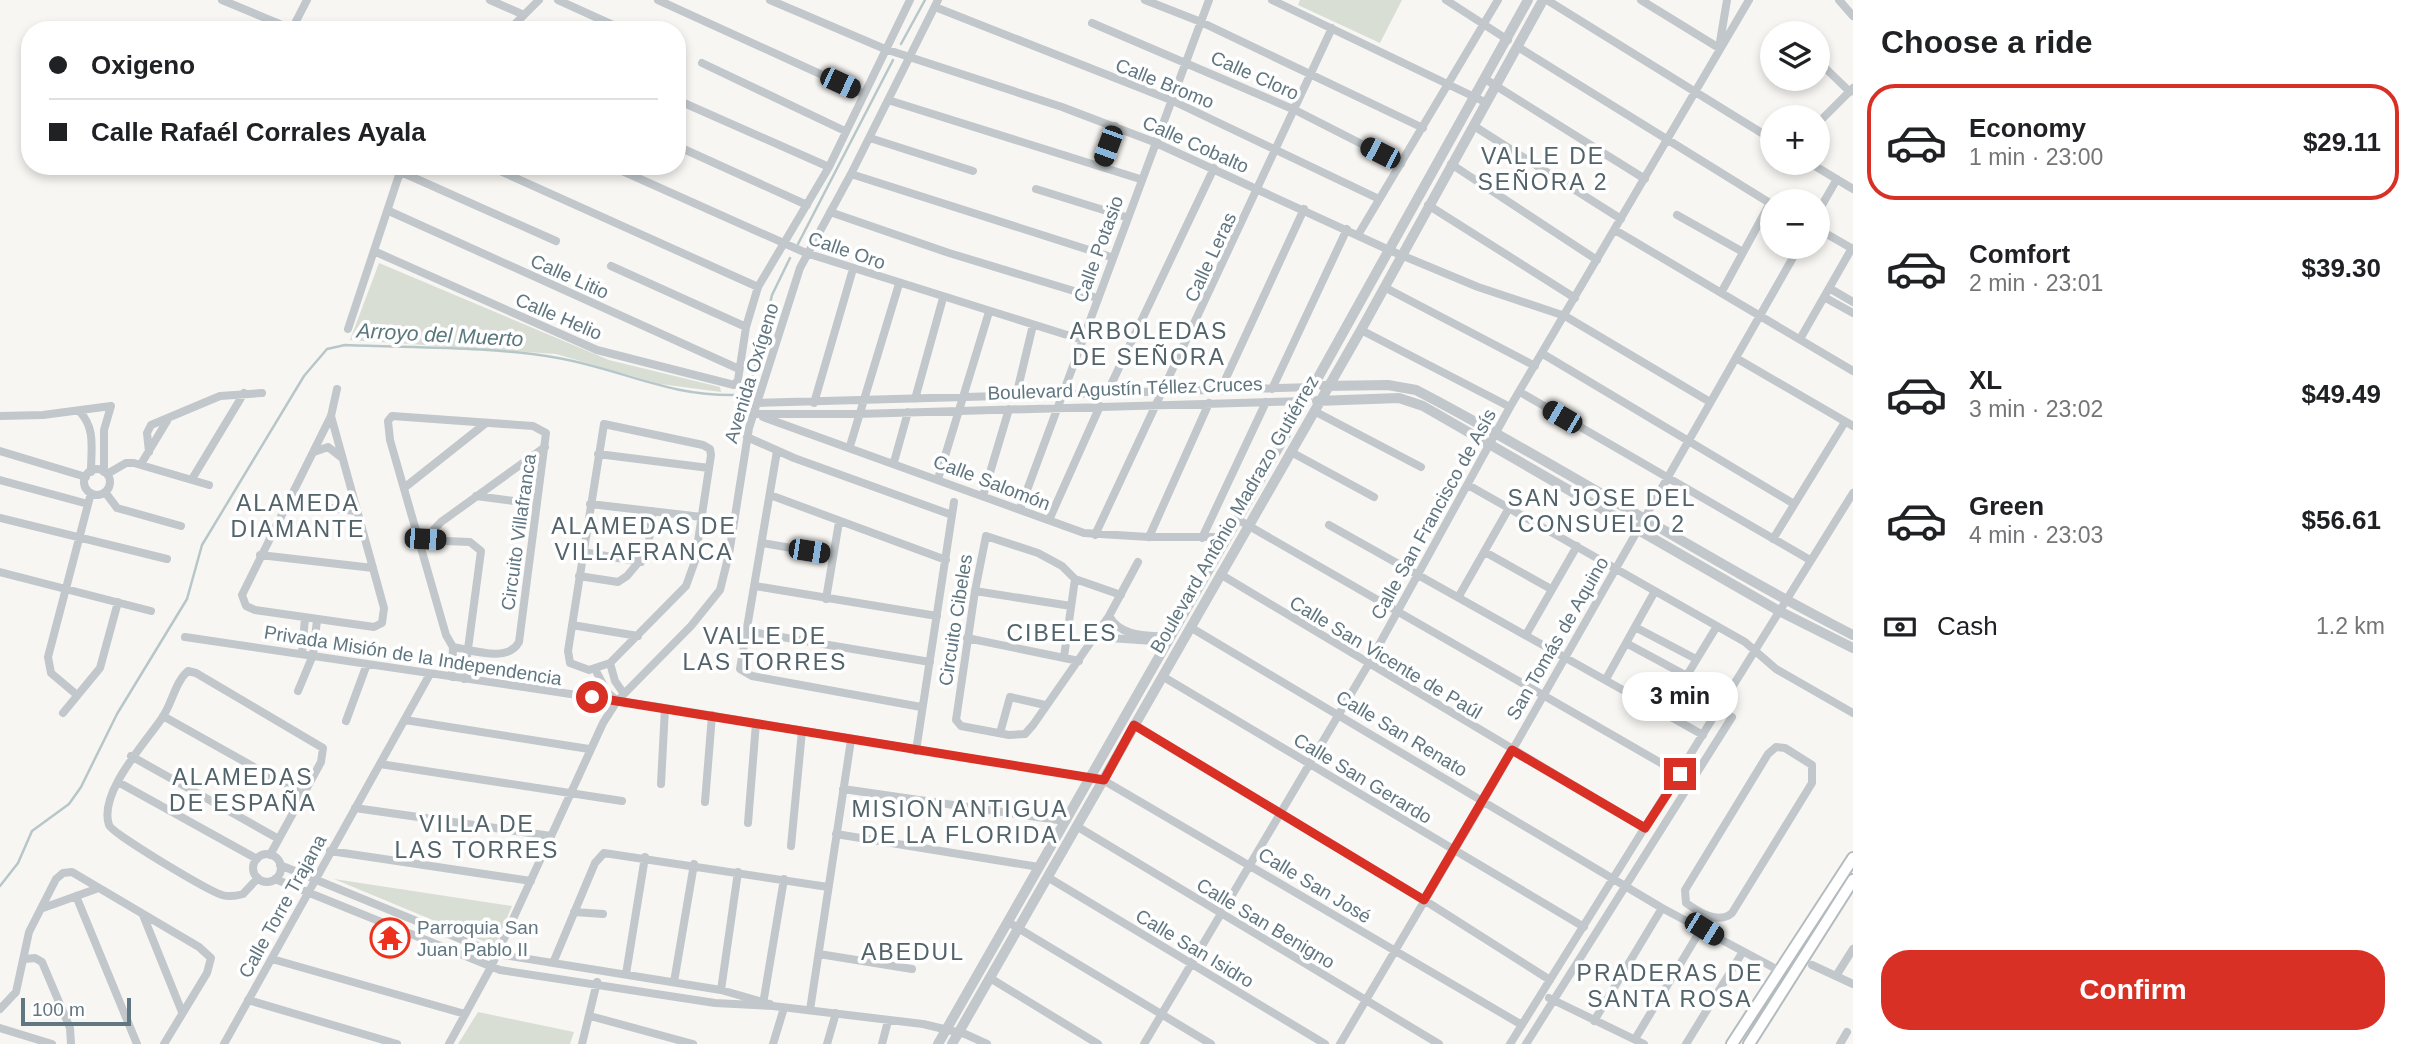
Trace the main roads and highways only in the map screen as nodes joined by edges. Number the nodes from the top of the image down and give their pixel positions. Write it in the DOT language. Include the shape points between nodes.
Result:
graph roads {
  1 [pos="1853,858"];
  2 [pos="1851,887"];
  3 [pos="1732,1044"];
  4 [pos="1749,1044"];
  1 -- 3 [label="main road"];
  2 -- 4 [label="main road"];
}
